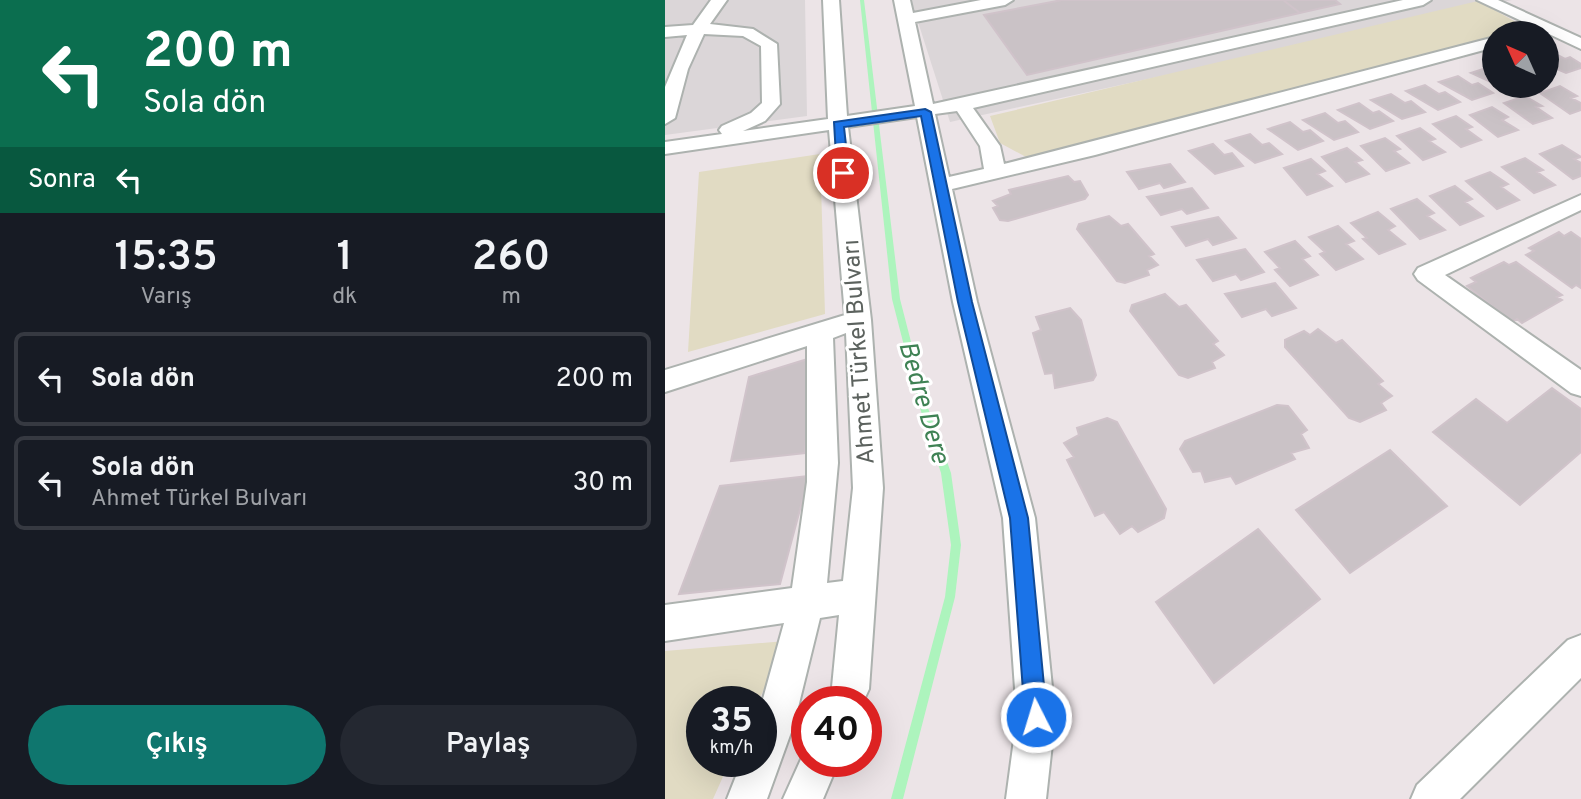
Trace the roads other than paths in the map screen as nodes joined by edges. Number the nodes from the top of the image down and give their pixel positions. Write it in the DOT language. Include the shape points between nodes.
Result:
graph roads {
  1 [pos="719,0"];
  2 [pos="831,0"];
  3 [pos="902,0"];
  4 [pos="1005,0"];
  5 [pos="1423,0"];
  6 [pos="1485,0"];
  7 [pos="906,19"];
  8 [pos="1531,21"];
  9 [pos="695,30"];
  10 [pos="665,32"];
  11 [pos="1559,34"];
  12 [pos="1581,44"];
  13 [pos="1482,45"];
  14 [pos="963,105"];
  15 [pos="925,112"];
  16 [pos="665,118"];
  17 [pos="846,124"];
  18 [pos="720,139"];
  19 [pos="665,148"];
  20 [pos="995,170"];
  21 [pos="941,185"];
  22 [pos="1581,202"];
  23 [pos="858,320"];
  24 [pos="820,332"];
  25 [pos="665,381"];
  26 [pos="1581,385"];
  27 [pos="860,595"];
  28 [pos="805,604"];
  29 [pos="665,623"];
  30 [pos="1581,653"];
  31 [pos="850,686"];
  32 [pos="812,777"];
  33 [pos="747,799"];
  34 [pos="803,799"];
  35 [pos="1026,799"];
  36 [pos="1431,799"];
  1 -- 9 [label="street"];
  2 -- 17 [label="street, Ahmet Türkel Bulvarı"];
  3 -- 7 [label="street"];
  4 -- 7 [label="street"];
  5 -- 14 [label="street"];
  6 -- 8 [label="street"];
  7 -- 15 [label="street"];
  9 -- 10 [label="street"];
  9 -- 16 [label="street"];
  9 -- 18 [label="street" via="753,33 769,44 771,104"];
  11 -- 12 [label="street"];
  13 -- 20 [label="street" via="1087,151"];
  14 -- 15 [label="street"];
  14 -- 20 [label="street" via="990,146"];
  15 -- 17 [label="street"];
  15 -- 21 [label="street"];
  17 -- 18 [label="street"];
  17 -- 23 [label="street, Ahmet Türkel Bulvarı"];
  18 -- 19 [label="street"];
  20 -- 21 [label="street"];
  21 -- 35 [label="street" via="1019,518 1036,717"];
  22 -- 26 [label="street" via="1426,274"];
  23 -- 24 [label="street"];
  23 -- 27 [label="street, Ahmet Türkel Bulvarı" via="868,488"];
  24 -- 25 [label="street"];
  24 -- 28 [label="street" via="822,483"];
  27 -- 28 [label="street"];
  27 -- 31 [label="street, Ahmet Türkel Bulvarı"];
  28 -- 29 [label="street"];
  28 -- 33 [label="street" via="773,737"];
  30 -- 36 [label="street"];
  32 -- 34 [label="street"];
}
